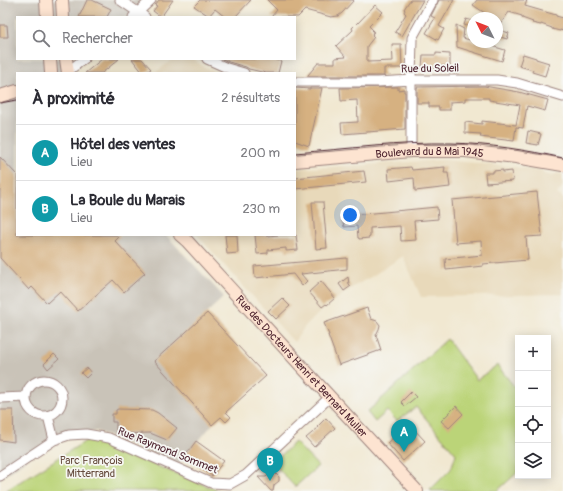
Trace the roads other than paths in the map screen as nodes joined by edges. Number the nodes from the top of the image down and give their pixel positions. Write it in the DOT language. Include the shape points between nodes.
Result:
graph roads {
  1 [pos="46,0"];
  2 [pos="62,0"];
  3 [pos="120,0"];
  4 [pos="151,0"];
  5 [pos="433,0"];
  6 [pos="47,16"];
  7 [pos="63,16"];
  8 [pos="139,16"];
  9 [pos="50,60"];
  10 [pos="66,60"];
  11 [pos="83,60"];
  12 [pos="209,60"];
  13 [pos="51,72"];
  14 [pos="67,72"];
  15 [pos="68,72"];
  16 [pos="241,72"];
  17 [pos="411,80"];
  18 [pos="296,82"];
  19 [pos="16,91"];
  20 [pos="0,96"];
  21 [pos="563,97"];
  22 [pos="411,151"];
  23 [pos="296,161"];
  24 [pos="563,165"];
  25 [pos="183,237"];
  26 [pos="26,397"];
  27 [pos="330,397"];
  28 [pos="0,398"];
  29 [pos="48,416"];
  30 [pos="54,440"];
  31 [pos="0,476"];
  32 [pos="418,491"];
  1 -- 6 [label="main road"];
  2 -- 7 [label="main road"];
  3 -- 8 [label="street"];
  4 -- 8 [label="street"];
  5 -- 17 [label="street" via="412,38"];
  9 -- 13 [label="main road"];
  10 -- 14 [label="main road"];
  11 -- 15 [label="street"];
  12 -- 16 [label="street"];
  17 -- 18 [label="street, Rue du Soleil"];
  17 -- 21 [label="street, Rue du Soleil" via="497,80"];
  17 -- 22 [label="street"];
  19 -- 20 [label="main road"];
  22 -- 23 [label="main road, Boulevard du 8 Mai 1945"];
  22 -- 24 [label="main road, Boulevard du 8 Mai 1945" via="487,153"];
  25 -- 27 [label="main road, Rue des Docteurs Henri et Bernard Muller"];
  26 -- 28 [label="street"];
  26 -- 29 [label="street" via="32,412"];
  26 -- 29 [label="street" via="36,382 54,382 61,392 62,404 54,414"];
  27 -- 30 [label="street, Rue Raymond Sommet" via="246,475 230,484 211,483 109,438 86,434 69,435"];
  27 -- 32 [label="main road, Rue des Docteurs Henri et Bernard Muller"];
  29 -- 30 [label="street"];
  30 -- 31 [label="street, Rue Raymond Sommet"];
}
